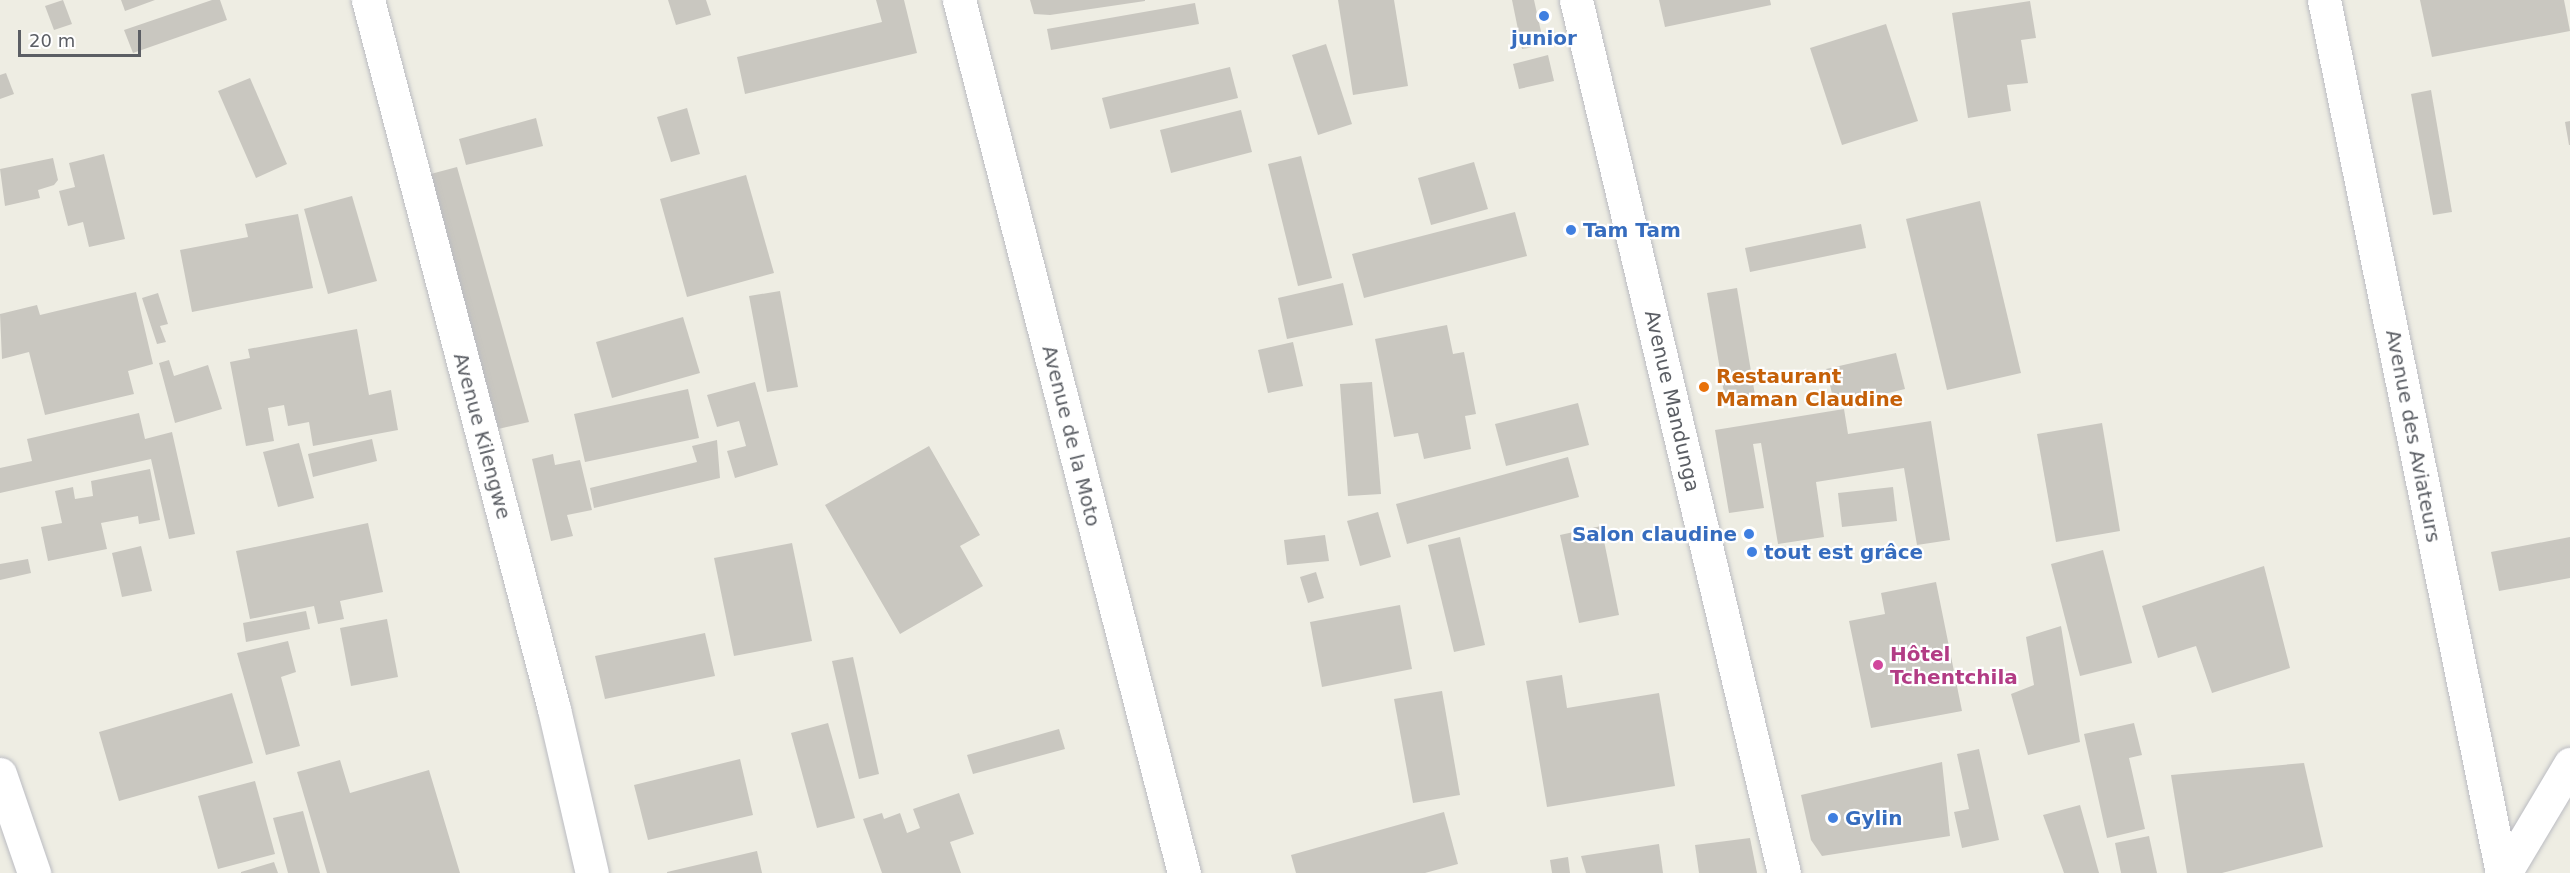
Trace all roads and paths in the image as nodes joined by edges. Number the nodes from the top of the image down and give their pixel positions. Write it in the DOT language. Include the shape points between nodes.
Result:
graph roads {
  1 [pos="368,0"];
  2 [pos="959,0"];
  3 [pos="1576,0"];
  4 [pos="2324,0"];
  5 [pos="2570,764"];
  6 [pos="0,774"];
  7 [pos="34,873"];
  8 [pos="592,873"];
  9 [pos="1184,873"];
  10 [pos="1784,873"];
  11 [pos="2503,873"];
  1 -- 8 [label="street, Avenue Kilengwe" via="554,709"];
  2 -- 9 [label="street, Avenue de la Moto"];
  3 -- 10 [label="street, Avenue Mandunga"];
  4 -- 11 [label="street, Avenue des Aviateurs"];
  5 -- 11 [label="street, Avenue des Aviateurs"];
  6 -- 7 [label="street"];
}
